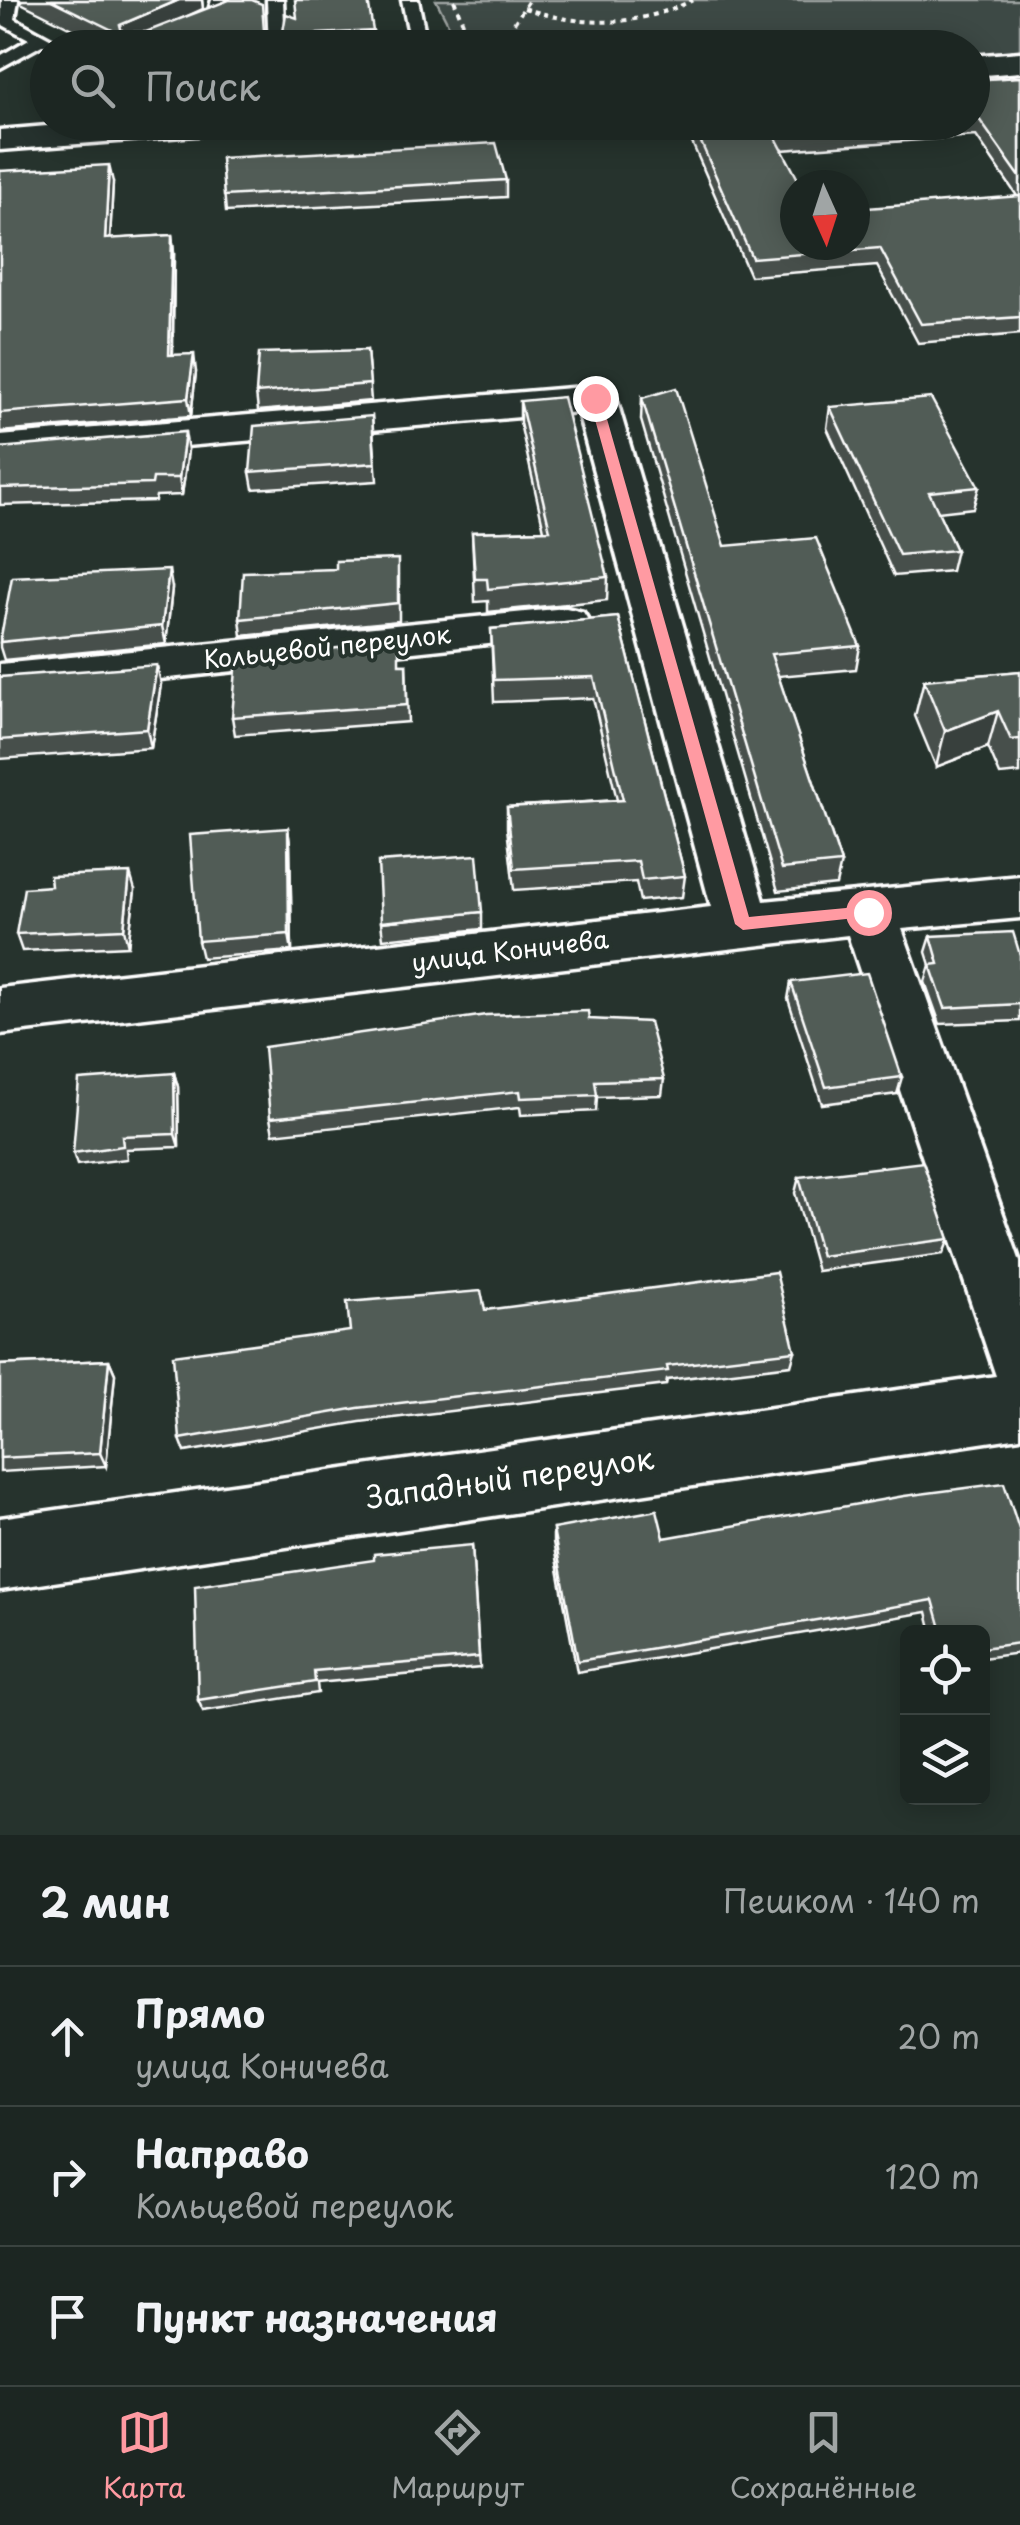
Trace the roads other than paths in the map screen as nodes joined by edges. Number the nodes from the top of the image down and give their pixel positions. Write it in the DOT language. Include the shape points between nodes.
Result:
graph roads {
  1 [pos="10,0"];
  2 [pos="220,0"];
  3 [pos="276,0"];
  4 [pos="410,0"];
  5 [pos="176,30"];
  6 [pos="277,30"];
  7 [pos="416,30"];
  8 [pos="30,34"];
  9 [pos="30,45"];
  10 [pos="1020,62"];
  11 [pos="0,63"];
  12 [pos="990,64"];
  13 [pos="30,134"];
  14 [pos="1,136"];
  15 [pos="0,449"];
  16 [pos="654,614"];
  17 [pos="0,680"];
  18 [pos="1020,896"];
  19 [pos="868,912"];
  20 [pos="743,924"];
  21 [pos="0,1011"];
  22 [pos="1020,1356"];
  23 [pos="1020,1405"];
  24 [pos="0,1554"];
  1 -- 8 [label="lane" via="7,21"];
  2 -- 5 [label="lane" via="216,14"];
  3 -- 6 [label="lane"];
  4 -- 7 [label="lane"];
  9 -- 11 [label="lane"];
  10 -- 12 [label="street"];
  13 -- 14 [label="street"];
  15 -- 16 [label="street" via="595,398"];
  16 -- 17 [label="street, Кольцевой переулок"];
  16 -- 20 [label="street"];
  18 -- 19 [label="street, улица Коничева"];
  19 -- 20 [label="street, улица Коничева"];
  19 -- 22 [label="street"];
  20 -- 21 [label="street, улица Коничева"];
  23 -- 24 [label="street, Западный переулок"];
}
